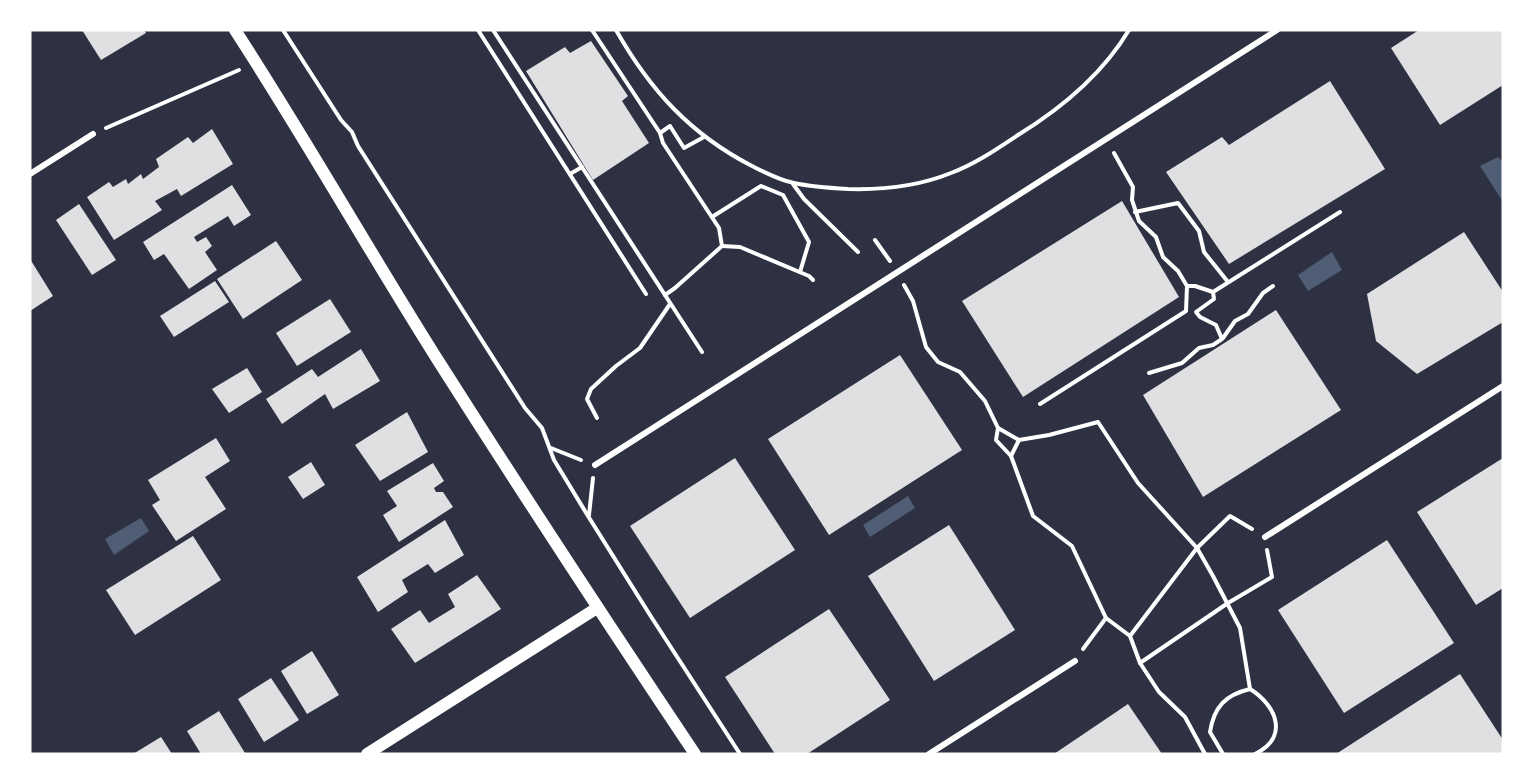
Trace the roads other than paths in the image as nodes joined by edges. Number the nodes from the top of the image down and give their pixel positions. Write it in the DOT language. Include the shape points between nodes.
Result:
graph roads {
  1 [pos="235,30"];
  2 [pos="1277,30"];
  3 [pos="93,134"];
  4 [pos="30,174"];
  5 [pos="1503,386"];
  6 [pos="595,465"];
  7 [pos="1265,537"];
  8 [pos="597,608"];
  9 [pos="1075,661"];
  10 [pos="367,754"];
  11 [pos="695,754"];
  12 [pos="929,754"];
  1 -- 8 [label="main road" via="439,362"];
  2 -- 6 [label="street"];
  3 -- 4 [label="street"];
  5 -- 7 [label="street"];
  8 -- 10 [label="main road"];
  8 -- 11 [label="main road"];
  9 -- 12 [label="street"];
}
